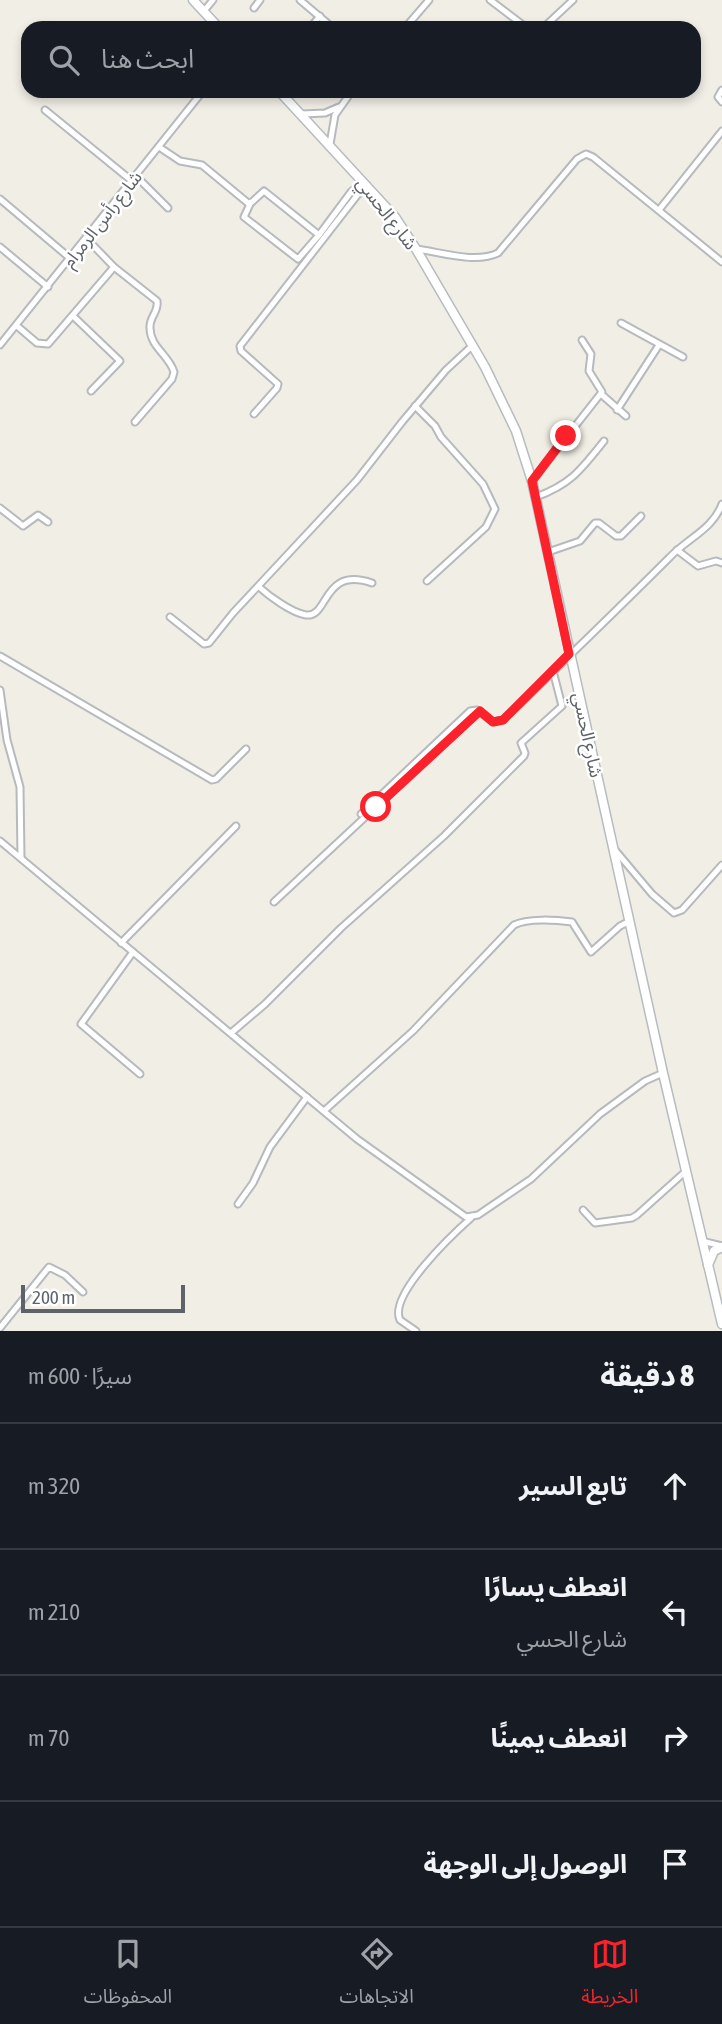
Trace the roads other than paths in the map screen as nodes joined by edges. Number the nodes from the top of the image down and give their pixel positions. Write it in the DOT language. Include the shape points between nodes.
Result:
graph roads {
  1 [pos="193,0"];
  2 [pos="213,0"];
  3 [pos="260,0"];
  4 [pos="300,0"];
  5 [pos="429,0"];
  6 [pos="490,0"];
  7 [pos="573,0"];
  8 [pos="254,8"];
  9 [pos="204,11"];
  10 [pos="320,16"];
  11 [pos="213,21"];
  12 [pos="316,21"];
  13 [pos="325,21"];
  14 [pos="411,21"];
  15 [pos="518,21"];
  16 [pos="550,21"];
  17 [pos="722,90"];
  18 [pos="198,98"];
  19 [pos="286,98"];
  20 [pos="346,98"];
  21 [pos="722,102"];
  22 [pos="339,107"];
  23 [pos="45,110"];
  24 [pos="302,114"];
  25 [pos="722,131"];
  26 [pos="330,144"];
  27 [pos="159,147"];
  28 [pos="134,178"];
  29 [pos="364,185"];
  30 [pos="0,199"];
  31 [pos="250,204"];
  32 [pos="168,208"];
  33 [pos="659,210"];
  34 [pos="319,235"];
  35 [pos="87,239"];
  36 [pos="0,247"];
  37 [pos="416,248"];
  38 [pos="309,251"];
  39 [pos="71,259"];
  40 [pos="722,262"];
  41 [pos="114,267"];
  42 [pos="48,286"];
  43 [pos="73,316"];
  44 [pos="621,323"];
  45 [pos="17,326"];
  46 [pos="582,340"];
  47 [pos="0,345"];
  48 [pos="473,345"];
  49 [pos="659,345"];
  50 [pos="683,357"];
  51 [pos="91,391"];
  52 [pos="601,394"];
  53 [pos="415,406"];
  54 [pos="617,410"];
  55 [pos="254,414"];
  56 [pos="626,416"];
  57 [pos="135,422"];
  58 [pos="604,441"];
  59 [pos="532,481"];
  60 [pos="536,497"];
  61 [pos="722,503"];
  62 [pos="0,508"];
  63 [pos="641,516"];
  64 [pos="48,522"];
  65 [pos="677,550"];
  66 [pos="548,552"];
  67 [pos="722,563"];
  68 [pos="427,581"];
  69 [pos="372,583"];
  70 [pos="258,587"];
  71 [pos="170,617"];
  72 [pos="569,654"];
  73 [pos="0,656"];
  74 [pos="553,671"];
  75 [pos="0,690"];
  76 [pos="480,711"];
  77 [pos="246,749"];
  78 [pos="361,814"];
  79 [pos="236,827"];
  80 [pos="0,841"];
  81 [pos="612,848"];
  82 [pos="20,858"];
  83 [pos="722,865"];
  84 [pos="274,902"];
  85 [pos="630,921"];
  86 [pos="121,943"];
  87 [pos="133,953"];
  88 [pos="231,1033"];
  89 [pos="663,1073"];
  90 [pos="140,1074"];
  91 [pos="307,1097"];
  92 [pos="324,1111"];
  93 [pos="686,1171"];
  94 [pos="238,1204"];
  95 [pos="583,1210"];
  96 [pos="471,1218"];
  97 [pos="702,1241"];
  98 [pos="722,1246"];
  99 [pos="708,1265"];
  100 [pos="83,1292"];
  101 [pos="722,1324"];
  102 [pos="0,1328"];
  103 [pos="416,1331"];
  1 -- 9 [label="street"];
  2 -- 9 [label="street"];
  3 -- 8 [label="street"];
  4 -- 10 [label="street"];
  5 -- 14 [label="street"];
  6 -- 15 [label="street"];
  7 -- 16 [label="street"];
  9 -- 11 [label="street"];
  10 -- 12 [label="street"];
  10 -- 13 [label="street"];
  17 -- 21 [label="street" via="718,97"];
  18 -- 27 [label="street, شارع رأس الرمرام"];
  19 -- 24 [label="street, شارع الحسي"];
  20 -- 22 [label="street"];
  22 -- 24 [label="street"];
  22 -- 26 [label="street"];
  23 -- 28 [label="street"];
  24 -- 26 [label="street, شارع الحسي"];
  25 -- 33 [label="street"];
  26 -- 29 [label="street, شارع الحسي"];
  27 -- 28 [label="street, شارع رأس الرمرام"];
  27 -- 31 [label="street" via="180,161 202,165"];
  28 -- 32 [label="street"];
  28 -- 35 [label="street, شارع رأس الرمرام"];
  29 -- 34 [label="street" via="351,192"];
  29 -- 37 [label="street, شارع الحسي" via="395,217"];
  29 -- 38 [label="street"];
  30 -- 39 [label="street"];
  31 -- 34 [label="street" via="264,191"];
  31 -- 38 [label="street" via="244,214 248,221 298,259"];
  33 -- 37 [label="street" via="593,157 583,155 498,253 484,258"];
  33 -- 40 [label="street"];
  34 -- 38 [label="street"];
  35 -- 39 [label="street, شارع رأس الرمرام"];
  35 -- 41 [label="street"];
  36 -- 42 [label="street"];
  37 -- 48 [label="street, شارع الحسي"];
  38 -- 55 [label="street" via="240,346 278,384"];
  39 -- 42 [label="street, شارع رأس الرمرام"];
  41 -- 43 [label="street"];
  41 -- 57 [label="street" via="157,301 150,328 153,343 174,372"];
  42 -- 45 [label="street, شارع رأس الرمرام"];
  43 -- 45 [label="street" via="48,344 37,343"];
  43 -- 51 [label="street" via="120,360"];
  44 -- 49 [label="street"];
  45 -- 47 [label="street, شارع رأس الرمرام"];
  46 -- 52 [label="street" via="592,354 589,371"];
  48 -- 53 [label="street"];
  48 -- 59 [label="street, شارع الحسي" via="516,430"];
  49 -- 50 [label="street"];
  49 -- 54 [label="street"];
  52 -- 54 [label="street"];
  52 -- 59 [label="street"];
  53 -- 68 [label="street" via="484,484 495,509 486,527"];
  53 -- 70 [label="street" via="357,480"];
  54 -- 56 [label="street"];
  58 -- 60 [label="street" via="572,479"];
  59 -- 60 [label="street, شارع الحسي"];
  60 -- 66 [label="street, شارع الحسي"];
  61 -- 65 [label="street" via="710,524"];
  62 -- 64 [label="street" via="23,526 38,515"];
  63 -- 66 [label="street" via="621,536 595,523 580,541"];
  65 -- 67 [label="street" via="698,566"];
  65 -- 72 [label="street"];
  66 -- 72 [label="street, شارع الحسي"];
  69 -- 70 [label="street" via="357,578 339,582 320,607 306,615"];
  70 -- 71 [label="street" via="209,643 204,644"];
  72 -- 74 [label="street"];
  72 -- 81 [label="street, شارع الحسي"];
  73 -- 77 [label="street" via="212,780"];
  74 -- 76 [label="street" via="503,720 493,722"];
  74 -- 88 [label="street" via="562,706 521,743 524,756"];
  75 -- 82 [label="street" via="20,787"];
  76 -- 78 [label="street" via="470,710"];
  76 -- 84 [label="street"];
  79 -- 86 [label="street"];
  80 -- 82 [label="street"];
  81 -- 83 [label="street" via="674,913 682,910"];
  81 -- 85 [label="street, شارع الحسي"];
  82 -- 86 [label="street"];
  85 -- 89 [label="street, شارع الحسي"];
  85 -- 92 [label="street" via="591,952 572,922 525,920 514,925 413,1031"];
  86 -- 87 [label="street"];
  87 -- 88 [label="street"];
  87 -- 90 [label="street" via="82,1024"];
  88 -- 91 [label="street"];
  89 -- 93 [label="street, شارع الحسي"];
  89 -- 96 [label="street" via="600,1114 531,1180"];
  91 -- 92 [label="street"];
  91 -- 94 [label="street"];
  92 -- 96 [label="street"];
  93 -- 95 [label="street" via="632,1218 596,1223"];
  93 -- 97 [label="street, شارع الحسي"];
  96 -- 103 [label="street" via="421,1269 398,1309 397,1317"];
  97 -- 98 [label="street"];
  97 -- 99 [label="street, شارع الحسي"];
  98 -- 99 [label="street"];
  99 -- 101 [label="street, شارع الحسي"];
  100 -- 102 [label="street" via="49,1267"];
}
